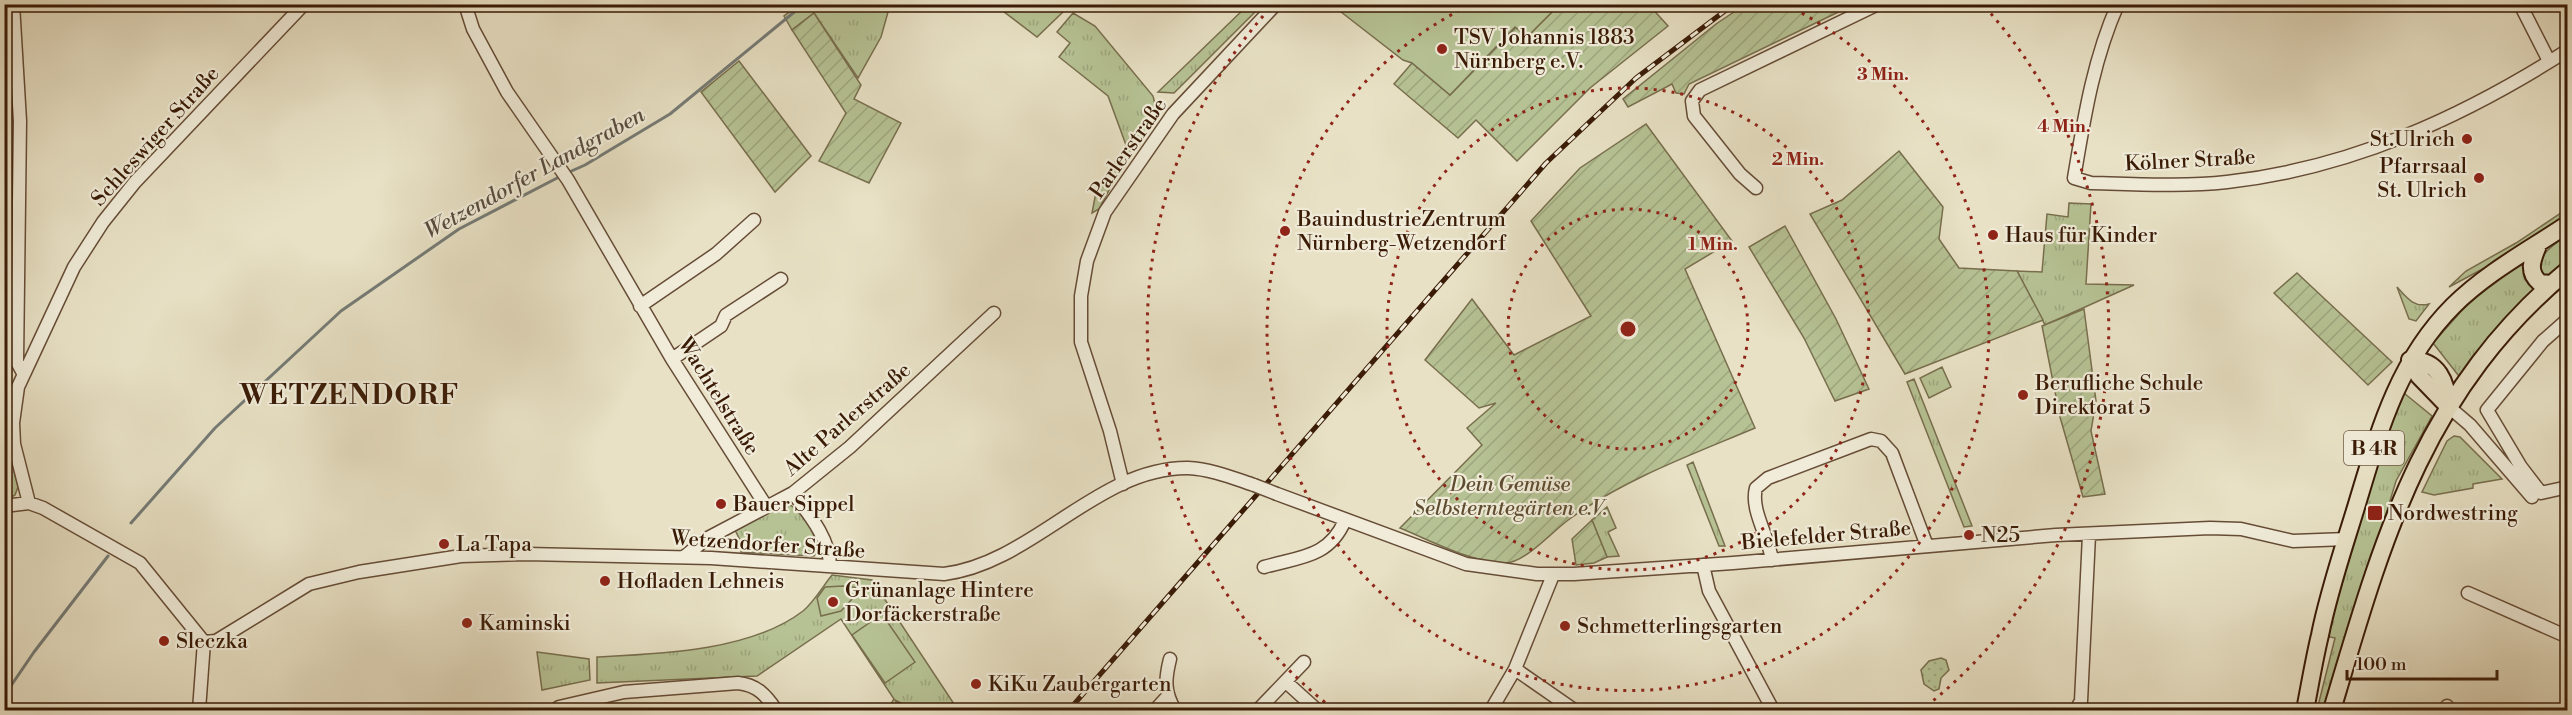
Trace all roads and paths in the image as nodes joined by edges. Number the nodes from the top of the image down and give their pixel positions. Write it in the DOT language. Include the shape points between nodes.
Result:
graph roads {
  1 [pos="14,4"];
  2 [pos="304,4"];
  3 [pos="465,4"];
  4 [pos="1276,4"];
  5 [pos="1878,4"];
  6 [pos="2118,4"];
  7 [pos="2520,4"];
  8 [pos="2568,50"];
  9 [pos="2549,61"];
  10 [pos="1756,188"];
  11 [pos="754,220"];
  12 [pos="2568,224"];
  13 [pos="2539,243"];
  14 [pos="2568,270"];
  15 [pos="781,279"];
  16 [pos="2551,284"];
  17 [pos="640,306"];
  18 [pos="994,313"];
  19 [pos="2568,319"];
  20 [pos="672,359"];
  21 [pos="2410,360"];
  22 [pos="23,373"];
  23 [pos="2449,406"];
  24 [pos="1123,484"];
  25 [pos="2568,487"];
  26 [pos="793,493"];
  27 [pos="2537,495"];
  28 [pos="29,503"];
  29 [pos="4,506"];
  30 [pos="766,506"];
  31 [pos="1317,509"];
  32 [pos="1345,520"];
  33 [pos="2089,535"];
  34 [pos="2347,539"];
  35 [pos="1927,546"];
  36 [pos="684,557"];
  37 [pos="1772,560"];
  38 [pos="1702,565"];
  39 [pos="830,566"];
  40 [pos="1264,567"];
  41 [pos="1553,575"];
  42 [pos="2469,593"];
  43 [pos="2568,637"];
  44 [pos="204,642"];
  45 [pos="1170,659"];
  46 [pos="1304,663"];
  47 [pos="1515,669"];
  48 [pos="1286,682"];
  49 [pos="1167,697"];
  50 [pos="199,711"];
  51 [pos="555,711"];
  52 [pos="776,711"];
  53 [pos="1155,711"];
  54 [pos="1175,711"];
  55 [pos="1258,711"];
  56 [pos="1317,711"];
  57 [pos="1491,711"];
  58 [pos="1575,711"];
  59 [pos="1773,711"];
  60 [pos="2076,711"];
  61 [pos="2305,711"];
  62 [pos="2332,711"];
  1 -- 22 [label="street" via="20,121 17,362"];
  2 -- 22 [label="street, Schleswiger Straße" via="135,182 103,222 74,267"];
  3 -- 17 [label="street, Wachtelstraße" via="488,59 564,175"];
  4 -- 24 [label="street, Parlerstraße" via="1173,114 1105,212 1087,261 1081,296 1081,342"];
  5 -- 10 [label="street" via="1700,90 1692,101 1694,116"];
  6 -- 9 [label="street, Kölner Straße" via="2105,34 2089,97 2074,178 2091,183 2226,182 2289,172 2358,154 2432,126"];
  7 -- 9 [label="street"];
  8 -- 9 [label="street, Kölner Straße"];
  11 -- 17 [label="street" via="716,255"];
  12 -- 13 [label="main road, B 4R"];
  13 -- 16 [label="main road" via="2531,273 2540,284"];
  13 -- 21 [label="main road, B 4R" via="2463,296"];
  14 -- 16 [label="main road, B 4R"];
  15 -- 20 [label="street" via="726,315 721,326"];
  16 -- 23 [label="main road, B 4R" via="2509,327"];
  17 -- 20 [label="street, Wachtelstraße"];
  18 -- 26 [label="street, Alte Parlerstraße" via="850,447"];
  19 -- 27 [label="street" via="2543,341 2487,410"];
  20 -- 30 [label="street, Wachtelstraße"];
  21 -- 23 [label="main road" via="2427,362 2437,370 2445,383"];
  21 -- 34 [label="main road, B 4R" via="2380,427"];
  22 -- 28 [label="street" via="13,423 14,444"];
  23 -- 27 [label="street"];
  23 -- 62 [label="main road, B 4R" via="2395,510"];
  24 -- 31 [label="street, Wetzendorfer Straße, bridge" via="1159,471 1190,468 1254,485"];
  24 -- 39 [label="street, Wetzendorfer Straße" via="1006,553 964,571 931,575"];
  25 -- 27 [label="street"];
  26 -- 30 [label="street, Alte Parlerstraße"];
  26 -- 39 [label="street" via="824,542"];
  28 -- 29 [label="street"];
  28 -- 44 [label="street" via="140,563"];
  30 -- 36 [label="street, Alte Parlerstraße" via="706,539"];
  31 -- 32 [label="street, Bielefelder Straße"];
  32 -- 40 [label="street" via="1326,547 1308,556"];
  32 -- 41 [label="street, Bielefelder Straße" via="1466,564"];
  33 -- 34 [label="street, Bielefelder Straße" via="2226,527 2293,541"];
  33 -- 35 [label="street, Bielefelder Straße"];
  33 -- 60 [label="street" via="2081,701"];
  34 -- 61 [label="main road, B 4R" via="2323,622"];
  35 -- 37 [label="street, Bielefelder Straße"];
  35 -- 37 [label="street" via="1892,453 1881,441 1871,439 1768,477 1756,488 1755,505"];
  36 -- 39 [label="street, Wetzendorfer Straße"];
  36 -- 44 [label="street, Wetzendorfer Straße" via="487,554 359,572 309,584 216,641"];
  37 -- 38 [label="street, Bielefelder Straße"];
  38 -- 41 [label="street, Bielefelder Straße"];
  38 -- 59 [label="street" via="1709,591"];
  41 -- 47 [label="street"];
  42 -- 43 [label="street"];
  44 -- 50 [label="street"];
  45 -- 49 [label="street" via="1165,682"];
  46 -- 48 [label="street"];
  47 -- 57 [label="street"];
  47 -- 58 [label="street"];
  48 -- 55 [label="street"];
  48 -- 56 [label="street"];
  49 -- 53 [label="street"];
  49 -- 54 [label="street"];
  51 -- 52 [label="street" via="624,692 738,683 762,692"];
}
